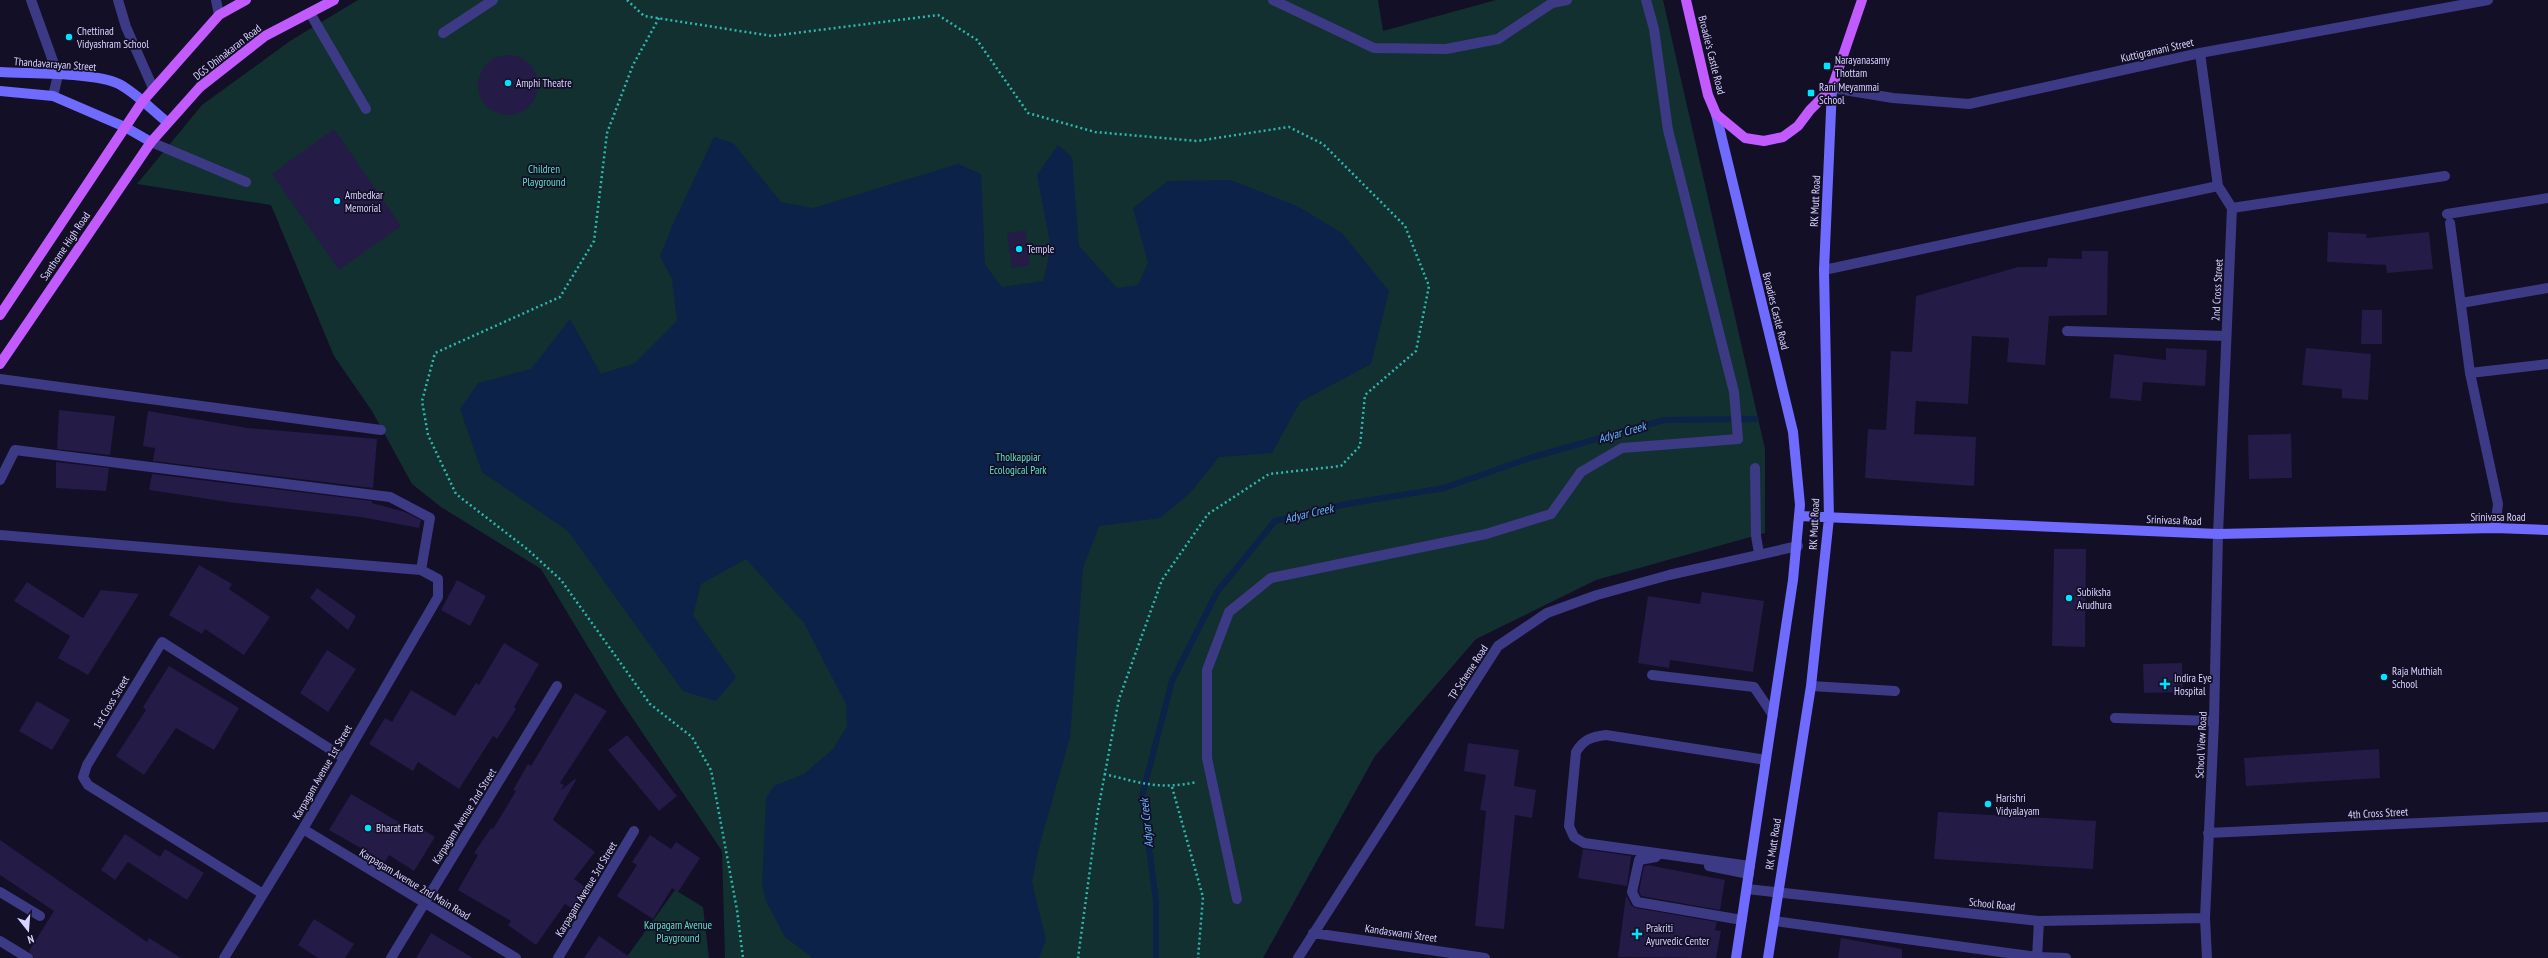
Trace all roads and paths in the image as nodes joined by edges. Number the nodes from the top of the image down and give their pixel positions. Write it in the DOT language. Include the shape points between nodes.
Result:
graph roads {
  1 [pos="31,0"];
  2 [pos="118,0"];
  3 [pos="216,0"];
  4 [pos="246,0"];
  5 [pos="334,0"];
  6 [pos="493,0"];
  7 [pos="627,0"];
  8 [pos="1273,0"];
  9 [pos="1567,0"];
  10 [pos="1646,0"];
  11 [pos="1686,0"];
  12 [pos="1862,0"];
  13 [pos="2488,0"];
  14 [pos="310,13"];
  15 [pos="219,15"];
  16 [pos="659,18"];
  17 [pos="443,33"];
  18 [pos="2200,53"];
  19 [pos="0,72"];
  20 [pos="58,75"];
  21 [pos="153,88"];
  22 [pos="1832,88"];
  23 [pos="0,91"];
  24 [pos="53,96"];
  25 [pos="142,102"];
  26 [pos="366,109"];
  27 [pos="1716,114"];
  28 [pos="167,122"];
  29 [pos="125,127"];
  30 [pos="151,142"];
  31 [pos="2445,176"];
  32 [pos="246,182"];
  33 [pos="2218,186"];
  34 [pos="2548,198"];
  35 [pos="2232,208"];
  36 [pos="1824,270"];
  37 [pos="2548,288"];
  38 [pos="2461,302"];
  39 [pos="0,315"];
  40 [pos="2067,331"];
  41 [pos="2226,336"];
  42 [pos="0,364"];
  43 [pos="2548,364"];
  44 [pos="2470,373"];
  45 [pos="0,379"];
  46 [pos="381,430"];
  47 [pos="1755,468"];
  48 [pos="0,480"];
  49 [pos="1800,516"];
  50 [pos="1829,518"];
  51 [pos="2495,528"];
  52 [pos="2548,530"];
  53 [pos="2218,534"];
  54 [pos="0,535"];
  55 [pos="1798,546"];
  56 [pos="1759,553"];
  57 [pos="421,570"];
  58 [pos="1652,675"];
  59 [pos="557,686"];
  60 [pos="1811,686"];
  61 [pos="1895,691"];
  62 [pos="1773,715"];
  63 [pos="2115,718"];
  64 [pos="2214,721"];
  65 [pos="344,758"];
  66 [pos="1766,760"];
  67 [pos="1104,774"];
  68 [pos="1211,779"];
  69 [pos="1172,787"];
  70 [pos="2548,817"];
  71 [pos="303,829"];
  72 [pos="634,832"];
  73 [pos="2208,834"];
  74 [pos="1750,870"];
  75 [pos="1747,889"];
  76 [pos="0,892"];
  77 [pos="1778,893"];
  78 [pos="263,894"];
  79 [pos="1237,899"];
  80 [pos="424,904"];
  81 [pos="40,916"];
  82 [pos="2205,918"];
  83 [pos="1742,920"];
  84 [pos="1774,921"];
  85 [pos="2039,921"];
  86 [pos="1313,933"];
  87 [pos="0,941"];
  88 [pos="1461,956"];
  89 [pos="28,958"];
  90 [pos="224,958"];
  91 [pos="392,958"];
  92 [pos="516,958"];
  93 [pos="558,958"];
  94 [pos="743,958"];
  95 [pos="1078,958"];
  96 [pos="1198,958"];
  97 [pos="1298,958"];
  98 [pos="1485,958"];
  99 [pos="1736,958"];
  100 [pos="1768,958"];
  101 [pos="2037,958"];
  102 [pos="2066,958"];
  103 [pos="2207,958"];
  1 -- 20 [label="street"];
  2 -- 21 [label="street" via="126,27"];
  3 -- 15 [label="street"];
  4 -- 15 [label="main road"];
  5 -- 14 [label="main road, DGS Dhinakaran Road"];
  6 -- 17 [label="street"];
  7 -- 16 [label="path" via="644,16"];
  8 -- 9 [label="street" via="1374,48 1446,49 1498,39 1552,3"];
  10 -- 68 [label="street" via="1654,29 1668,130 1734,392 1737,435 1622,448 1581,472 1551,514 1486,534 1271,578 1229,612 1207,670 1207,758"];
  11 -- 27 [label="main road, Broadie's Castle Road" via="1708,95"];
  12 -- 22 [label="main road"];
  13 -- 18 [label="street, Kuttigramani Street"];
  14 -- 26 [label="street"];
  14 -- 28 [label="main road, DGS Dhinakaran Road" via="265,36 200,87"];
  15 -- 21 [label="main road"];
  16 -- 67 [label="path" via="772,36 938,15 977,40 1028,113 1095,132 1197,141 1289,127 1323,144 1405,226 1429,286 1416,351 1365,395 1360,446 1341,466 1269,474 1208,514 1162,580 1119,699"];
  16 -- 94 [label="path" via="633,65 607,133 594,241 560,297 435,353 422,401 428,435 456,494 561,580 650,704 692,737 711,770 737,910"];
  18 -- 22 [label="street, Kuttigramani Street" via="1969,104 1893,98"];
  18 -- 33 [label="street"];
  19 -- 20 [label="main road, Thandavarayan Street"];
  20 -- 24 [label="street"];
  20 -- 25 [label="main road, Thandavarayan Street" via="83,76 119,84"];
  21 -- 25 [label="main road"];
  22 -- 27 [label="main road, Broadie's Castle Road" via="1798,126 1783,137 1764,141 1745,138"];
  22 -- 36 [label="main road, RK Mutt Road"];
  23 -- 24 [label="main road"];
  24 -- 29 [label="main road"];
  25 -- 28 [label="main road, Thandavarayan Street"];
  25 -- 29 [label="main road"];
  27 -- 49 [label="main road, Broadies Castle Road" via="1793,432"];
  28 -- 30 [label="main road, DGS Dhinakaran Road"];
  29 -- 30 [label="main road"];
  29 -- 39 [label="main road, Santhome High Road"];
  30 -- 32 [label="street"];
  30 -- 42 [label="main road, Santhome High Road"];
  31 -- 35 [label="street"];
  33 -- 35 [label="street"];
  33 -- 36 [label="street"];
  34 -- 38 [label="street" via="2449,218"];
  35 -- 41 [label="street, 2nd Cross Street"];
  36 -- 50 [label="main road, RK Mutt Road"];
  37 -- 38 [label="street"];
  38 -- 44 [label="street"];
  40 -- 41 [label="street"];
  41 -- 53 [label="street, 2nd Cross Street"];
  43 -- 44 [label="street"];
  44 -- 51 [label="street" via="2498,504"];
  45 -- 46 [label="street"];
  47 -- 56 [label="street" via="1756,536"];
  48 -- 57 [label="street" via="15,450 390,497 430,518"];
  49 -- 50 [label="main road, Srinivasa Road"];
  49 -- 55 [label="main road, RK Mutt Road"];
  50 -- 53 [label="main road, Srinivasa Road"];
  50 -- 60 [label="main road, RK Mutt Road"];
  51 -- 52 [label="main road, Srinivasa Road"];
  51 -- 53 [label="main road, Srinivasa Road"];
  53 -- 64 [label="street, School View Road"];
  54 -- 57 [label="street"];
  55 -- 56 [label="street, TP Scheme Road"];
  55 -- 62 [label="main road, RK Mutt Road"];
  56 -- 86 [label="street, TP Scheme Road" via="1597,594 1547,613 1498,646"];
  57 -- 65 [label="street, Karpagam Avenue 1st Street" via="438,579 438,597"];
  58 -- 62 [label="street" via="1754,687"];
  59 -- 80 [label="street, Karpagam Avenue 2nd Street"];
  60 -- 61 [label="street"];
  60 -- 77 [label="main road, RK Mutt Road"];
  62 -- 66 [label="main road, RK Mutt Road"];
  63 -- 64 [label="street"];
  64 -- 73 [label="street, School View Road"];
  65 -- 71 [label="street, Karpagam Avenue 1st Street"];
  65 -- 78 [label="street, 1st Cross Street" via="162,642 87,765 83,776 88,785"];
  66 -- 74 [label="main road, RK Mutt Road"];
  66 -- 74 [label="street" via="1606,735 1592,737 1581,743 1576,752 1569,826 1574,837 1584,843"];
  67 -- 69 [label="path" via="1155,786"];
  67 -- 95 [label="path"];
  68 -- 69 [label="path"];
  68 -- 79 [label="street"];
  69 -- 96 [label="path" via="1203,897"];
  70 -- 73 [label="street, 4th Cross Street"];
  71 -- 78 [label="street, Karpagam Avenue 1st Street"];
  71 -- 80 [label="street, Karpagam Avenue 2nd Main Road"];
  72 -- 93 [label="street, Karpagam Avenue 3rd Street"];
  73 -- 82 [label="street, School View Road"];
  74 -- 75 [label="main road, RK Mutt Road"];
  74 -- 83 [label="street" via="1647,857 1639,860 1632,892 1637,902"];
  75 -- 77 [label="street, School Road"];
  75 -- 83 [label="main road, RK Mutt Road"];
  76 -- 81 [label="street"];
  77 -- 84 [label="main road, RK Mutt Road"];
  77 -- 85 [label="street, School Road"];
  78 -- 90 [label="street, Karpagam Avenue 1st Street"];
  80 -- 91 [label="street, Karpagam Avenue 2nd Street"];
  80 -- 92 [label="street, Karpagam Avenue 2nd Main Road"];
  82 -- 85 [label="street, School Road"];
  82 -- 103 [label="street, School View Road"];
  83 -- 99 [label="main road, RK Mutt Road"];
  84 -- 100 [label="main road, RK Mutt Road"];
  84 -- 101 [label="street"];
  85 -- 101 [label="street"];
  86 -- 88 [label="street, Kandaswami Street"];
  86 -- 97 [label="street, TP Scheme Road"];
  87 -- 89 [label="street"];
  88 -- 98 [label="street, Kandaswami Street"];
  101 -- 102 [label="street"];
}
